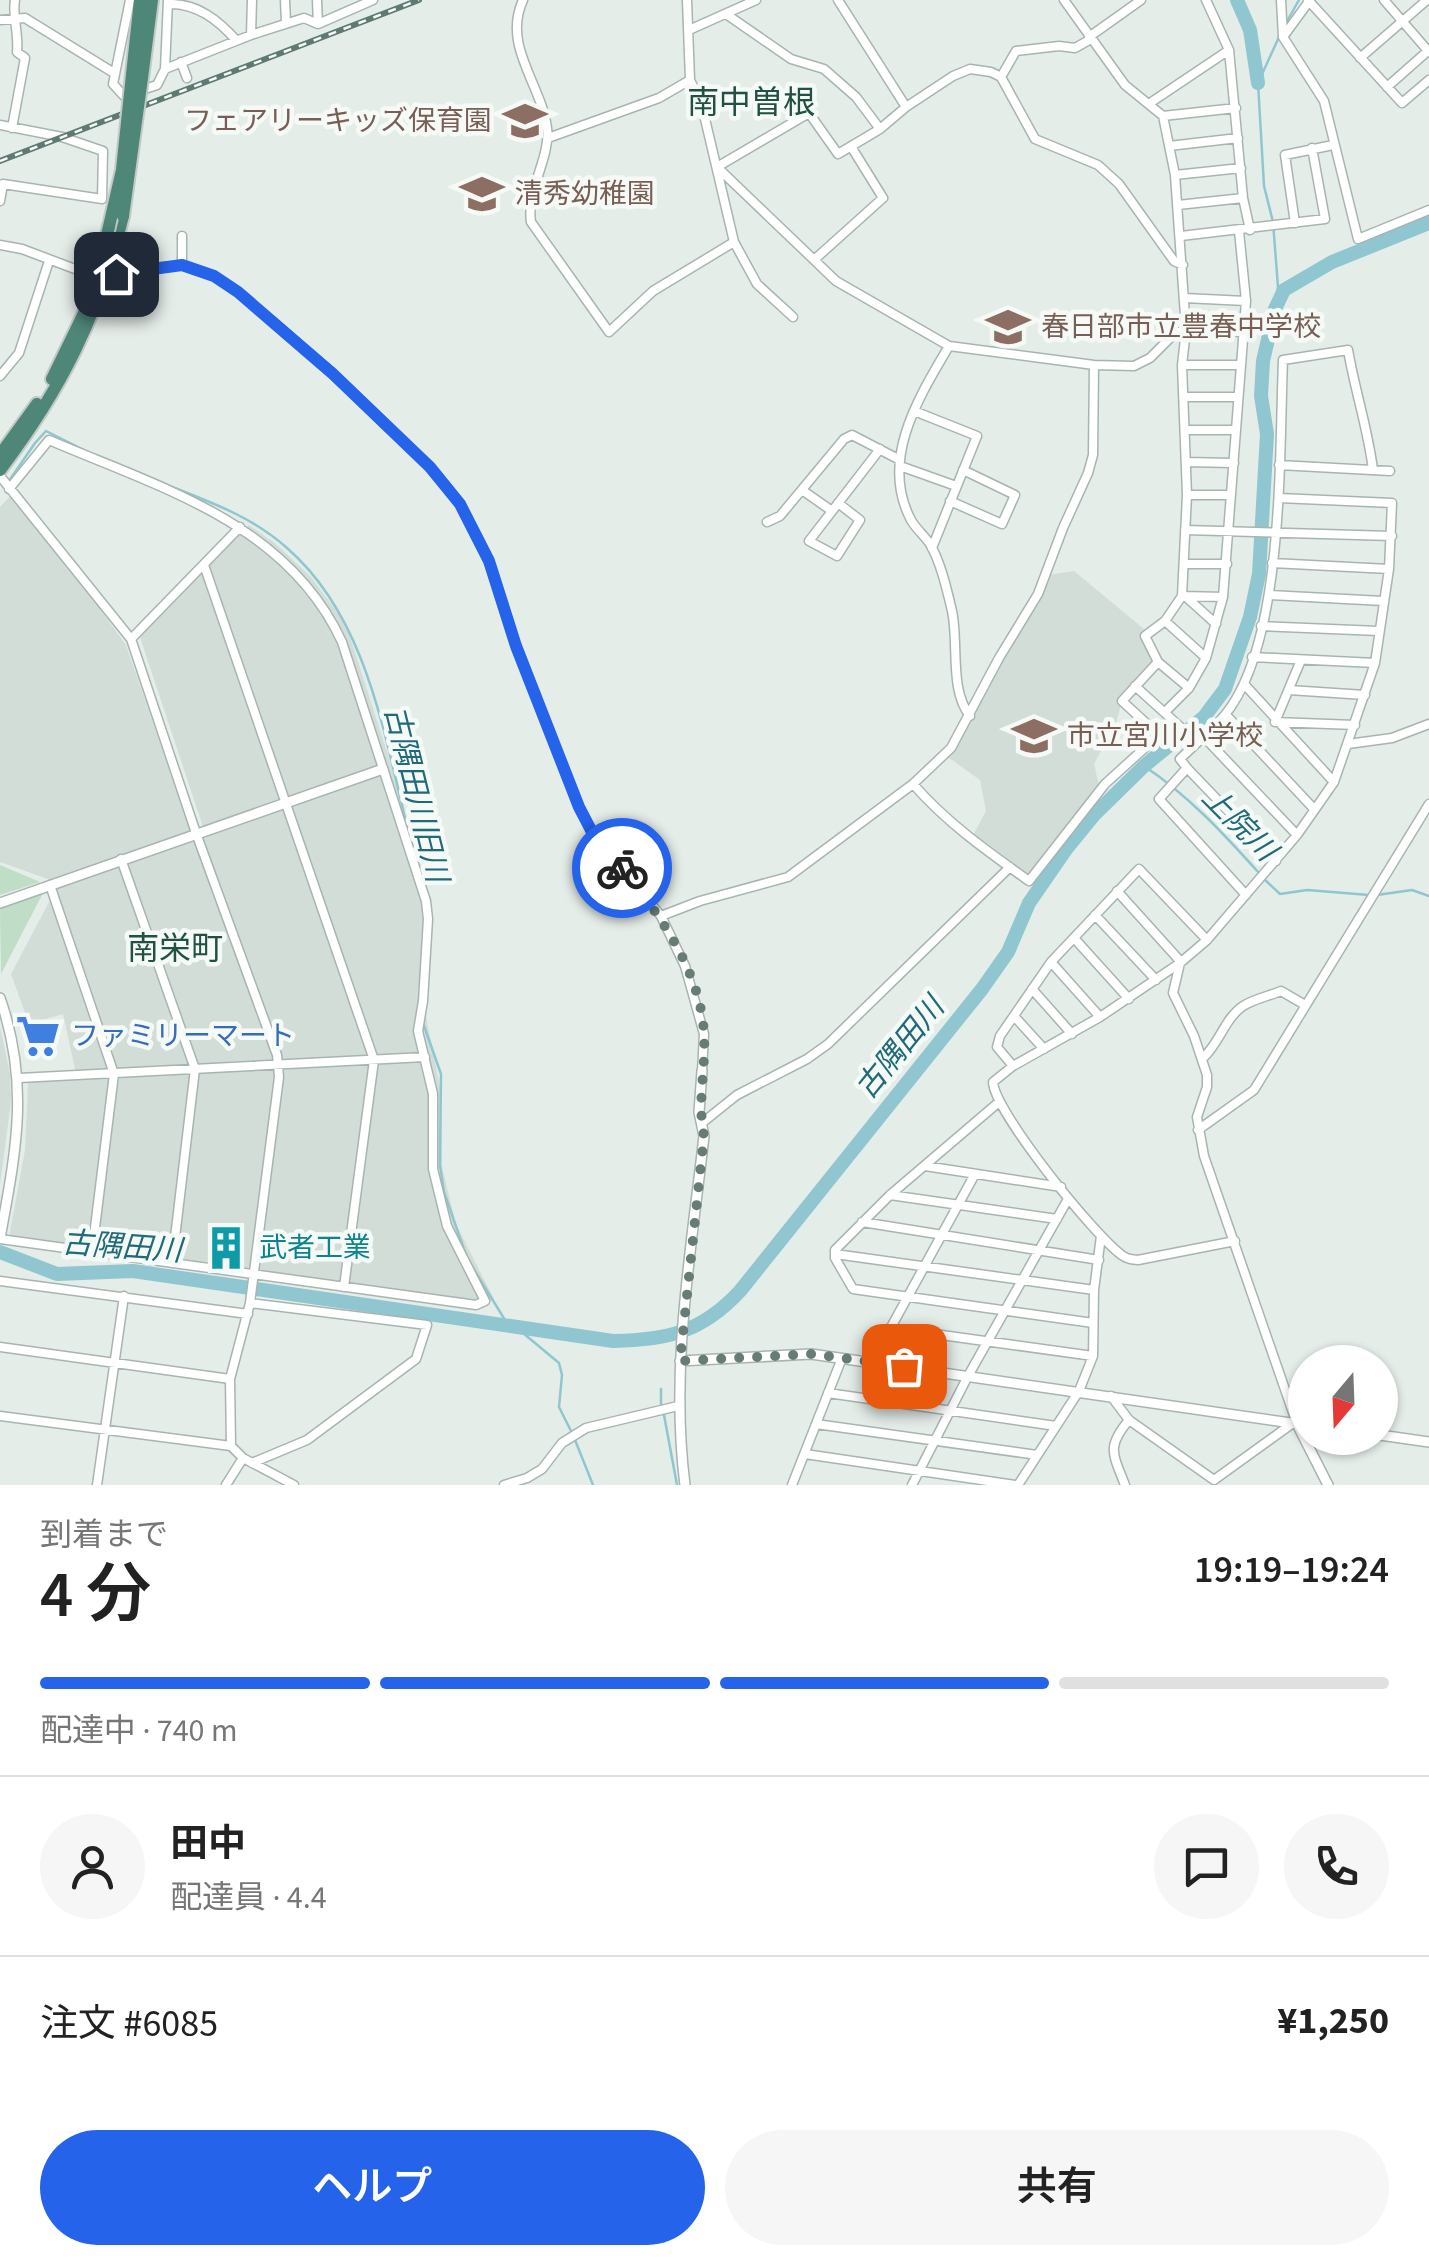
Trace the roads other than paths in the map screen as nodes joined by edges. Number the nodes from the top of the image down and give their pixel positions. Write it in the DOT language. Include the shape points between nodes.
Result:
graph roads {
  1 [pos="15,0"];
  2 [pos="130,0"];
  3 [pos="140,0"];
  4 [pos="152,0"];
  5 [pos="252,0"];
  6 [pos="285,0"];
  7 [pos="316,0"];
  8 [pos="350,0"];
  9 [pos="373,0"];
  10 [pos="524,0"];
  11 [pos="687,0"];
  12 [pos="756,0"];
  13 [pos="838,0"];
  14 [pos="1064,0"];
  15 [pos="1141,0"];
  16 [pos="1206,0"];
  17 [pos="1281,0"];
  18 [pos="1310,0"];
  19 [pos="1384,0"];
  20 [pos="1427,0"];
  21 [pos="168,2"];
  22 [pos="350,11"];
  23 [pos="726,14"];
  24 [pos="14,16"];
  25 [pos="0,20"];
  26 [pos="1403,22"];
  27 [pos="286,23"];
  28 [pos="318,24"];
  29 [pos="689,30"];
  30 [pos="250,35"];
  31 [pos="1283,37"];
  32 [pos="1090,38"];
  33 [pos="236,40"];
  34 [pos="1229,50"];
  35 [pos="1429,51"];
  36 [pos="1360,58"];
  37 [pos="181,62"];
  38 [pos="165,69"];
  39 [pos="114,73"];
  40 [pos="137,76"];
  41 [pos="1001,77"];
  42 [pos="187,78"];
  43 [pos="690,80"];
  44 [pos="1429,80"];
  45 [pos="1388,87"];
  46 [pos="1150,103"];
  47 [pos="906,107"];
  48 [pos="1236,108"];
  49 [pos="1163,116"];
  50 [pos="0,125"];
  51 [pos="12,128"];
  52 [pos="880,128"];
  53 [pos="548,138"];
  54 [pos="1238,138"];
  55 [pos="1333,145"];
  56 [pos="1169,146"];
  57 [pos="852,148"];
  58 [pos="1312,148"];
  59 [pos="717,167"];
  60 [pos="1241,168"];
  61 [pos="1175,175"];
  62 [pos="1243,198"];
  63 [pos="0,201"];
  64 [pos="1178,205"];
  65 [pos="1429,210"];
  66 [pos="1295,224"];
  67 [pos="1250,230"];
  68 [pos="1239,231"];
  69 [pos="182,236"];
  70 [pos="1181,236"];
  71 [pos="734,242"];
  72 [pos="0,246"];
  73 [pos="816,260"];
  74 [pos="49,261"];
  75 [pos="182,265"];
  76 [pos="1182,265"];
  77 [pos="104,268"];
  78 [pos="1184,298"];
  79 [pos="1246,301"];
  80 [pos="793,317"];
  81 [pos="1186,330"];
  82 [pos="1242,332"];
  83 [pos="950,346"];
  84 [pos="1240,364"];
  85 [pos="1094,365"];
  86 [pos="1182,365"];
  87 [pos="0,376"];
  88 [pos="1184,397"];
  89 [pos="1238,397"];
  90 [pos="914,411"];
  91 [pos="1186,430"];
  92 [pos="1236,430"];
  93 [pos="880,449"];
  94 [pos="0,454"];
  95 [pos="1186,462"];
  96 [pos="900,463"];
  97 [pos="1234,463"];
  98 [pos="1279,465"];
  99 [pos="963,470"];
  100 [pos="1372,470"];
  101 [pos="1390,471"];
  102 [pos="0,473"];
  103 [pos="956,486"];
  104 [pos="9,489"];
  105 [pos="802,490"];
  106 [pos="1187,496"];
  107 [pos="1231,496"];
  108 [pos="1278,498"];
  109 [pos="950,501"];
  110 [pos="838,503"];
  111 [pos="832,511"];
  112 [pos="767,522"];
  113 [pos="240,527"];
  114 [pos="1230,529"];
  115 [pos="1185,530"];
  116 [pos="1274,531"];
  117 [pos="1392,536"];
  118 [pos="932,548"];
  119 [pos="1184,564"];
  120 [pos="1226,564"];
  121 [pos="1272,564"];
  122 [pos="204,565"];
  123 [pos="1389,569"];
  124 [pos="1269,594"];
  125 [pos="1184,596"];
  126 [pos="1223,596"];
  127 [pos="1383,601"];
  128 [pos="1165,621"];
  129 [pos="1216,624"];
  130 [pos="1261,626"];
  131 [pos="1379,631"];
  132 [pos="131,639"];
  133 [pos="1252,657"];
  134 [pos="1206,658"];
  135 [pos="1300,660"];
  136 [pos="1158,662"];
  137 [pos="1374,663"];
  138 [pos="1244,684"];
  139 [pos="1136,686"];
  140 [pos="1189,688"];
  141 [pos="1289,690"];
  142 [pos="1365,695"];
  143 [pos="1165,712"];
  144 [pos="1226,715"];
  145 [pos="970,716"];
  146 [pos="1428,721"];
  147 [pos="1276,722"];
  148 [pos="1355,725"];
  149 [pos="1200,739"];
  150 [pos="1348,744"];
  151 [pos="1188,768"];
  152 [pos="383,769"];
  153 [pos="1334,782"];
  154 [pos="913,784"];
  155 [pos="284,803"];
  156 [pos="1429,804"];
  157 [pos="1314,809"];
  158 [pos="196,833"];
  159 [pos="1297,835"];
  160 [pos="121,860"];
  161 [pos="1276,861"];
  162 [pos="1010,867"];
  163 [pos="50,885"];
  164 [pos="1116,891"];
  165 [pos="1246,895"];
  166 [pos="0,903"];
  167 [pos="1096,914"];
  168 [pos="661,916"];
  169 [pos="1074,938"];
  170 [pos="1207,940"];
  171 [pos="1051,962"];
  172 [pos="1181,962"];
  173 [pos="1156,980"];
  174 [pos="1032,989"];
  175 [pos="0,998"];
  176 [pos="1129,998"];
  177 [pos="1305,1005"];
  178 [pos="1014,1016"];
  179 [pos="1100,1017"];
  180 [pos="1072,1034"];
  181 [pos="1044,1049"];
  182 [pos="425,1057"];
  183 [pos="1202,1058"];
  184 [pos="374,1060"];
  185 [pos="279,1065"];
  186 [pos="1012,1066"];
  187 [pos="195,1069"];
  188 [pos="702,1072"];
  189 [pos="114,1074"];
  190 [pos="19,1078"];
  191 [pos="998,1102"];
  192 [pos="702,1123"];
  193 [pos="1198,1130"];
  194 [pos="925,1166"];
  195 [pos="974,1174"];
  196 [pos="1061,1187"];
  197 [pos="890,1195"];
  198 [pos="1068,1199"];
  199 [pos="958,1205"];
  200 [pos="1057,1220"];
  201 [pos="862,1222"];
  202 [pos="941,1236"];
  203 [pos="1102,1236"];
  204 [pos="0,1238"];
  205 [pos="1235,1241"];
  206 [pos="1039,1250"];
  207 [pos="92,1252"];
  208 [pos="835,1254"];
  209 [pos="1098,1260"];
  210 [pos="172,1263"];
  211 [pos="924,1267"];
  212 [pos="253,1278"];
  213 [pos="1022,1280"];
  214 [pos="0,1282"];
  215 [pos="344,1287"];
  216 [pos="1094,1290"];
  217 [pos="124,1296"];
  218 [pos="907,1297"];
  219 [pos="250,1303"];
  220 [pos="1004,1311"];
  221 [pos="248,1314"];
  222 [pos="1093,1323"];
  223 [pos="891,1328"];
  224 [pos="987,1341"];
  225 [pos="0,1347"];
  226 [pos="1093,1356"];
  227 [pos="842,1358"];
  228 [pos="680,1361"];
  229 [pos="114,1362"];
  230 [pos="872,1362"];
  231 [pos="968,1376"];
  232 [pos="230,1379"];
  233 [pos="1079,1391"];
  234 [pos="828,1393"];
  235 [pos="1288,1395"];
  236 [pos="1111,1396"];
  237 [pos="678,1406"];
  238 [pos="950,1410"];
  239 [pos="0,1416"];
  240 [pos="1130,1420"];
  241 [pos="1288,1423"];
  242 [pos="816,1424"];
  243 [pos="1056,1426"];
  244 [pos="104,1430"];
  245 [pos="1288,1431"];
  246 [pos="1398,1438"];
  247 [pos="935,1441"];
  248 [pos="1429,1442"];
  249 [pos="231,1446"];
  250 [pos="805,1454"];
  251 [pos="1036,1455"];
  252 [pos="1313,1455"];
  253 [pos="243,1458"];
  254 [pos="252,1464"];
  255 [pos="919,1472"];
  256 [pos="97,1485"];
  257 [pos="226,1485"];
  258 [pos="294,1485"];
  259 [pos="504,1485"];
  260 [pos="685,1485"];
  261 [pos="792,1485"];
  262 [pos="912,1485"];
  263 [pos="1017,1485"];
  264 [pos="1126,1485"];
  265 [pos="1328,1485"];
  1 -- 24 [label="street"];
  2 -- 39 [label="street"];
  3 -- 40 [label="highway"];
  4 -- 40 [label="highway"];
  5 -- 30 [label="street"];
  6 -- 27 [label="street"];
  7 -- 28 [label="street"];
  8 -- 22 [label="street"];
  9 -- 22 [label="street"];
  10 -- 53 [label="street" via="515,18 522,66 537,92"];
  11 -- 29 [label="street"];
  12 -- 23 [label="street"];
  13 -- 47 [label="street"];
  14 -- 32 [label="street"];
  15 -- 32 [label="street"];
  16 -- 34 [label="street"];
  17 -- 31 [label="street"];
  18 -- 31 [label="street"];
  18 -- 36 [label="street"];
  19 -- 26 [label="street"];
  20 -- 26 [label="street"];
  21 -- 33 [label="street" via="217,20"];
  21 -- 38 [label="street"];
  22 -- 28 [label="street"];
  23 -- 29 [label="street"];
  23 -- 52 [label="street" via="790,59 824,69"];
  24 -- 25 [label="street"];
  24 -- 39 [label="street"];
  24 -- 51 [label="street" via="17,52 25,58"];
  26 -- 35 [label="street"];
  26 -- 36 [label="street"];
  27 -- 28 [label="street" via="304,18"];
  27 -- 30 [label="street"];
  29 -- 43 [label="street"];
  30 -- 33 [label="street"];
  31 -- 55 [label="street" via="1324,101"];
  32 -- 41 [label="street" via="1075,48 1016,51"];
  32 -- 46 [label="street"];
  33 -- 37 [label="street"];
  34 -- 46 [label="street"];
  34 -- 48 [label="street"];
  35 -- 45 [label="street"];
  36 -- 45 [label="street"];
  37 -- 38 [label="street"];
  37 -- 42 [label="street"];
  38 -- 39 [label="street" via="157,86 124,96 112,84"];
  40 -- 77 [label="highway, bridge" via="123,216"];
  41 -- 47 [label="street" via="970,70"];
  41 -- 76 [label="street" via="1035,138 1098,164"];
  43 -- 53 [label="street"];
  43 -- 59 [label="street"];
  44 -- 45 [label="street" via="1402,103"];
  46 -- 49 [label="street"];
  47 -- 52 [label="street"];
  48 -- 49 [label="street"];
  48 -- 54 [label="street"];
  49 -- 56 [label="street"];
  50 -- 51 [label="street"];
  51 -- 63 [label="street" via="103,151 102,198 3,184"];
  52 -- 57 [label="street"];
  53 -- 71 [label="street" via="531,222 609,332 653,291"];
  54 -- 56 [label="street"];
  54 -- 60 [label="street"];
  55 -- 58 [label="street"];
  55 -- 65 [label="street" via="1358,239"];
  56 -- 61 [label="street"];
  57 -- 59 [label="street" via="838,154 810,113"];
  57 -- 73 [label="street" via="883,198"];
  58 -- 66 [label="street" via="1285,154"];
  58 -- 66 [label="street" via="1325,219"];
  59 -- 71 [label="street"];
  59 -- 73 [label="street"];
  60 -- 61 [label="street"];
  60 -- 62 [label="street"];
  61 -- 64 [label="street"];
  62 -- 64 [label="street"];
  62 -- 67 [label="street"];
  64 -- 70 [label="street"];
  66 -- 67 [label="street"];
  67 -- 68 [label="street"];
  68 -- 70 [label="street"];
  68 -- 79 [label="street"];
  69 -- 75 [label="street"];
  70 -- 76 [label="street"];
  71 -- 80 [label="street" via="757,284"];
  72 -- 74 [label="street"];
  73 -- 83 [label="street" via="870,303"];
  74 -- 77 [label="street"];
  74 -- 87 [label="street" via="19,353"];
  75 -- 77 [label="street"];
  75 -- 168 [label="street" via="214,276 251,303 374,413 460,504 489,561 579,807 593,834"];
  76 -- 78 [label="street"];
  77 -- 94 [label="highway" via="68,350"];
  77 -- 102 [label="highway" via="89,326 68,369"];
  78 -- 79 [label="street"];
  78 -- 81 [label="street"];
  79 -- 82 [label="street"];
  81 -- 82 [label="street"];
  81 -- 85 [label="street" via="1134,366"];
  81 -- 86 [label="street"];
  82 -- 84 [label="street"];
  83 -- 85 [label="street"];
  83 -- 90 [label="street"];
  84 -- 86 [label="street"];
  84 -- 89 [label="street"];
  85 -- 145 [label="street" via="1088,473 1038,594"];
  86 -- 88 [label="street"];
  88 -- 89 [label="street"];
  88 -- 91 [label="street"];
  89 -- 92 [label="street"];
  90 -- 96 [label="street"];
  90 -- 99 [label="street" via="976,436"];
  91 -- 92 [label="street"];
  91 -- 95 [label="street"];
  92 -- 97 [label="street"];
  93 -- 96 [label="street"];
  93 -- 105 [label="street" via="852,435 844,439"];
  93 -- 110 [label="street"];
  95 -- 97 [label="street"];
  95 -- 106 [label="street"];
  96 -- 103 [label="street"];
  96 -- 118 [label="street" via="909,516"];
  97 -- 107 [label="street"];
  98 -- 100 [label="street"];
  98 -- 100 [label="street" via="1283,360 1348,350"];
  98 -- 108 [label="street"];
  99 -- 103 [label="street"];
  99 -- 109 [label="street" via="1015,495 1002,524"];
  100 -- 101 [label="street"];
  102 -- 104 [label="street"];
  103 -- 109 [label="street"];
  104 -- 113 [label="street" via="49,440"];
  104 -- 132 [label="street"];
  105 -- 111 [label="street"];
  105 -- 112 [label="street"];
  106 -- 107 [label="street"];
  106 -- 115 [label="street"];
  107 -- 114 [label="street"];
  108 -- 116 [label="street"];
  108 -- 117 [label="street" via="1392,503"];
  109 -- 118 [label="street"];
  110 -- 111 [label="street"];
  110 -- 111 [label="street" via="860,520 836,556 808,541"];
  113 -- 122 [label="street"];
  113 -- 152 [label="street" via="303,579 331,618"];
  114 -- 115 [label="street"];
  114 -- 116 [label="street"];
  114 -- 120 [label="street"];
  115 -- 119 [label="street"];
  116 -- 117 [label="street"];
  116 -- 121 [label="street"];
  117 -- 123 [label="street"];
  118 -- 145 [label="street" via="952,610 960,698"];
  119 -- 120 [label="street"];
  119 -- 125 [label="street"];
  120 -- 126 [label="street"];
  121 -- 123 [label="street"];
  121 -- 124 [label="street"];
  122 -- 132 [label="street"];
  122 -- 155 [label="street"];
  123 -- 127 [label="street"];
  124 -- 127 [label="street"];
  124 -- 130 [label="street"];
  125 -- 126 [label="street"];
  125 -- 128 [label="street"];
  125 -- 129 [label="street"];
  126 -- 129 [label="street"];
  127 -- 131 [label="street"];
  128 -- 134 [label="street"];
  128 -- 136 [label="street" via="1145,636"];
  129 -- 134 [label="street"];
  130 -- 131 [label="street"];
  130 -- 133 [label="street"];
  131 -- 137 [label="street"];
  132 -- 158 [label="street"];
  133 -- 135 [label="street"];
  133 -- 138 [label="street"];
  134 -- 140 [label="street"];
  135 -- 137 [label="street"];
  135 -- 141 [label="street"];
  136 -- 139 [label="street"];
  136 -- 140 [label="street"];
  137 -- 142 [label="street"];
  138 -- 144 [label="street"];
  138 -- 147 [label="street"];
  139 -- 143 [label="street"];
  139 -- 162 [label="street" via="1122,701 1159,735 1105,784 1029,881"];
  140 -- 143 [label="street"];
  141 -- 142 [label="street"];
  141 -- 147 [label="street"];
  142 -- 148 [label="street"];
  143 -- 149 [label="street"];
  144 -- 149 [label="street"];
  144 -- 157 [label="street"];
  145 -- 154 [label="street" via="938,764"];
  146 -- 150 [label="street" via="1392,738"];
  147 -- 148 [label="street"];
  147 -- 153 [label="street"];
  148 -- 150 [label="street"];
  149 -- 151 [label="street" via="1180,759"];
  149 -- 159 [label="street"];
  150 -- 153 [label="street"];
  151 -- 161 [label="street"];
  151 -- 165 [label="street" via="1159,799"];
  152 -- 155 [label="street"];
  152 -- 182 [label="street" via="426,901 418,1031"];
  153 -- 157 [label="street"];
  154 -- 162 [label="street" via="935,810"];
  154 -- 168 [label="street" via="788,877"];
  155 -- 158 [label="street"];
  155 -- 184 [label="street"];
  156 -- 177 [label="street"];
  157 -- 159 [label="street"];
  158 -- 160 [label="street"];
  158 -- 185 [label="street"];
  159 -- 161 [label="street"];
  160 -- 163 [label="street"];
  160 -- 187 [label="street"];
  161 -- 165 [label="street"];
  162 -- 192 [label="street" via="828,1044 736,1095"];
  163 -- 166 [label="street"];
  163 -- 189 [label="street"];
  164 -- 167 [label="street"];
  164 -- 170 [label="street" via="1139,869"];
  164 -- 172 [label="street"];
  165 -- 170 [label="street"];
  167 -- 169 [label="street"];
  167 -- 173 [label="street"];
  168 -- 188 [label="street" via="700,1014"];
  169 -- 171 [label="street"];
  169 -- 176 [label="street"];
  170 -- 172 [label="street"];
  171 -- 174 [label="street"];
  171 -- 179 [label="street"];
  172 -- 173 [label="street"];
  172 -- 183 [label="street" via="1173,993"];
  173 -- 176 [label="street"];
  174 -- 178 [label="street"];
  174 -- 180 [label="street"];
  175 -- 190 [label="street"];
  176 -- 179 [label="street"];
  177 -- 183 [label="street" via="1281,991 1243,1006"];
  177 -- 193 [label="street" via="1254,1090"];
  178 -- 181 [label="street"];
  178 -- 186 [label="street" via="997,1047"];
  179 -- 180 [label="street"];
  180 -- 181 [label="street"];
  181 -- 186 [label="street"];
  182 -- 184 [label="street"];
  182 -- 215 [label="street" via="441,1207 485,1302"];
  183 -- 193 [label="street" via="1207,1086"];
  184 -- 185 [label="street"];
  184 -- 215 [label="street"];
  185 -- 187 [label="street"];
  185 -- 212 [label="street"];
  186 -- 191 [label="street" via="993,1082"];
  187 -- 189 [label="street"];
  187 -- 210 [label="street"];
  188 -- 192 [label="street"];
  189 -- 190 [label="street"];
  189 -- 207 [label="street"];
  190 -- 204 [label="street" via="18,1132"];
  191 -- 194 [label="street"];
  191 -- 196 [label="street"];
  192 -- 228 [label="street"];
  193 -- 205 [label="street"];
  194 -- 195 [label="street"];
  194 -- 197 [label="street"];
  195 -- 196 [label="street"];
  195 -- 199 [label="street"];
  196 -- 198 [label="street"];
  197 -- 199 [label="street"];
  197 -- 201 [label="street"];
  198 -- 200 [label="street"];
  198 -- 203 [label="street"];
  199 -- 200 [label="street"];
  199 -- 202 [label="street"];
  200 -- 206 [label="street"];
  201 -- 202 [label="street"];
  201 -- 208 [label="street"];
  202 -- 206 [label="street"];
  202 -- 211 [label="street"];
  203 -- 205 [label="street" via="1138,1260"];
  203 -- 209 [label="street"];
  204 -- 207 [label="street"];
  205 -- 235 [label="street"];
  206 -- 209 [label="street"];
  206 -- 213 [label="street"];
  207 -- 210 [label="street"];
  208 -- 211 [label="street"];
  208 -- 218 [label="street" via="852,1289"];
  209 -- 216 [label="street"];
  210 -- 212 [label="street"];
  211 -- 213 [label="street"];
  211 -- 218 [label="street"];
  212 -- 215 [label="street"];
  212 -- 219 [label="street"];
  213 -- 216 [label="street"];
  213 -- 220 [label="street"];
  214 -- 217 [label="street"];
  216 -- 222 [label="street"];
  217 -- 221 [label="street"];
  217 -- 229 [label="street"];
  218 -- 220 [label="street"];
  218 -- 223 [label="street"];
  219 -- 221 [label="street"];
  219 -- 254 [label="street" via="427,1325 416,1359 307,1440"];
  220 -- 222 [label="street"];
  220 -- 224 [label="street"];
  221 -- 232 [label="street"];
  222 -- 226 [label="street"];
  223 -- 224 [label="street"];
  223 -- 230 [label="street"];
  224 -- 226 [label="street"];
  224 -- 231 [label="street"];
  225 -- 229 [label="street"];
  226 -- 233 [label="street"];
  227 -- 228 [label="street"];
  227 -- 230 [label="street"];
  227 -- 234 [label="street"];
  228 -- 237 [label="street"];
  229 -- 232 [label="street"];
  229 -- 244 [label="street"];
  230 -- 231 [label="street"];
  231 -- 233 [label="street"];
  231 -- 238 [label="street"];
  232 -- 249 [label="street"];
  233 -- 236 [label="street"];
  233 -- 243 [label="street"];
  234 -- 238 [label="street"];
  234 -- 242 [label="street"];
  236 -- 240 [label="street"];
  236 -- 241 [label="street"];
  237 -- 259 [label="street" via="586,1428 562,1442 542,1469"];
  237 -- 260 [label="street"];
  238 -- 243 [label="street"];
  238 -- 247 [label="street"];
  239 -- 244 [label="street"];
  240 -- 245 [label="street" via="1214,1480"];
  240 -- 264 [label="street" via="1112,1446"];
  242 -- 247 [label="street"];
  242 -- 250 [label="street"];
  243 -- 251 [label="street"];
  244 -- 249 [label="street"];
  244 -- 256 [label="street"];
  246 -- 248 [label="street"];
  247 -- 251 [label="street"];
  247 -- 255 [label="street"];
  249 -- 253 [label="street"];
  250 -- 255 [label="street"];
  250 -- 261 [label="street"];
  251 -- 263 [label="street"];
  252 -- 265 [label="street"];
  253 -- 254 [label="street"];
  253 -- 257 [label="street"];
  254 -- 258 [label="street"];
  255 -- 262 [label="street"];
  255 -- 263 [label="street"];
}
